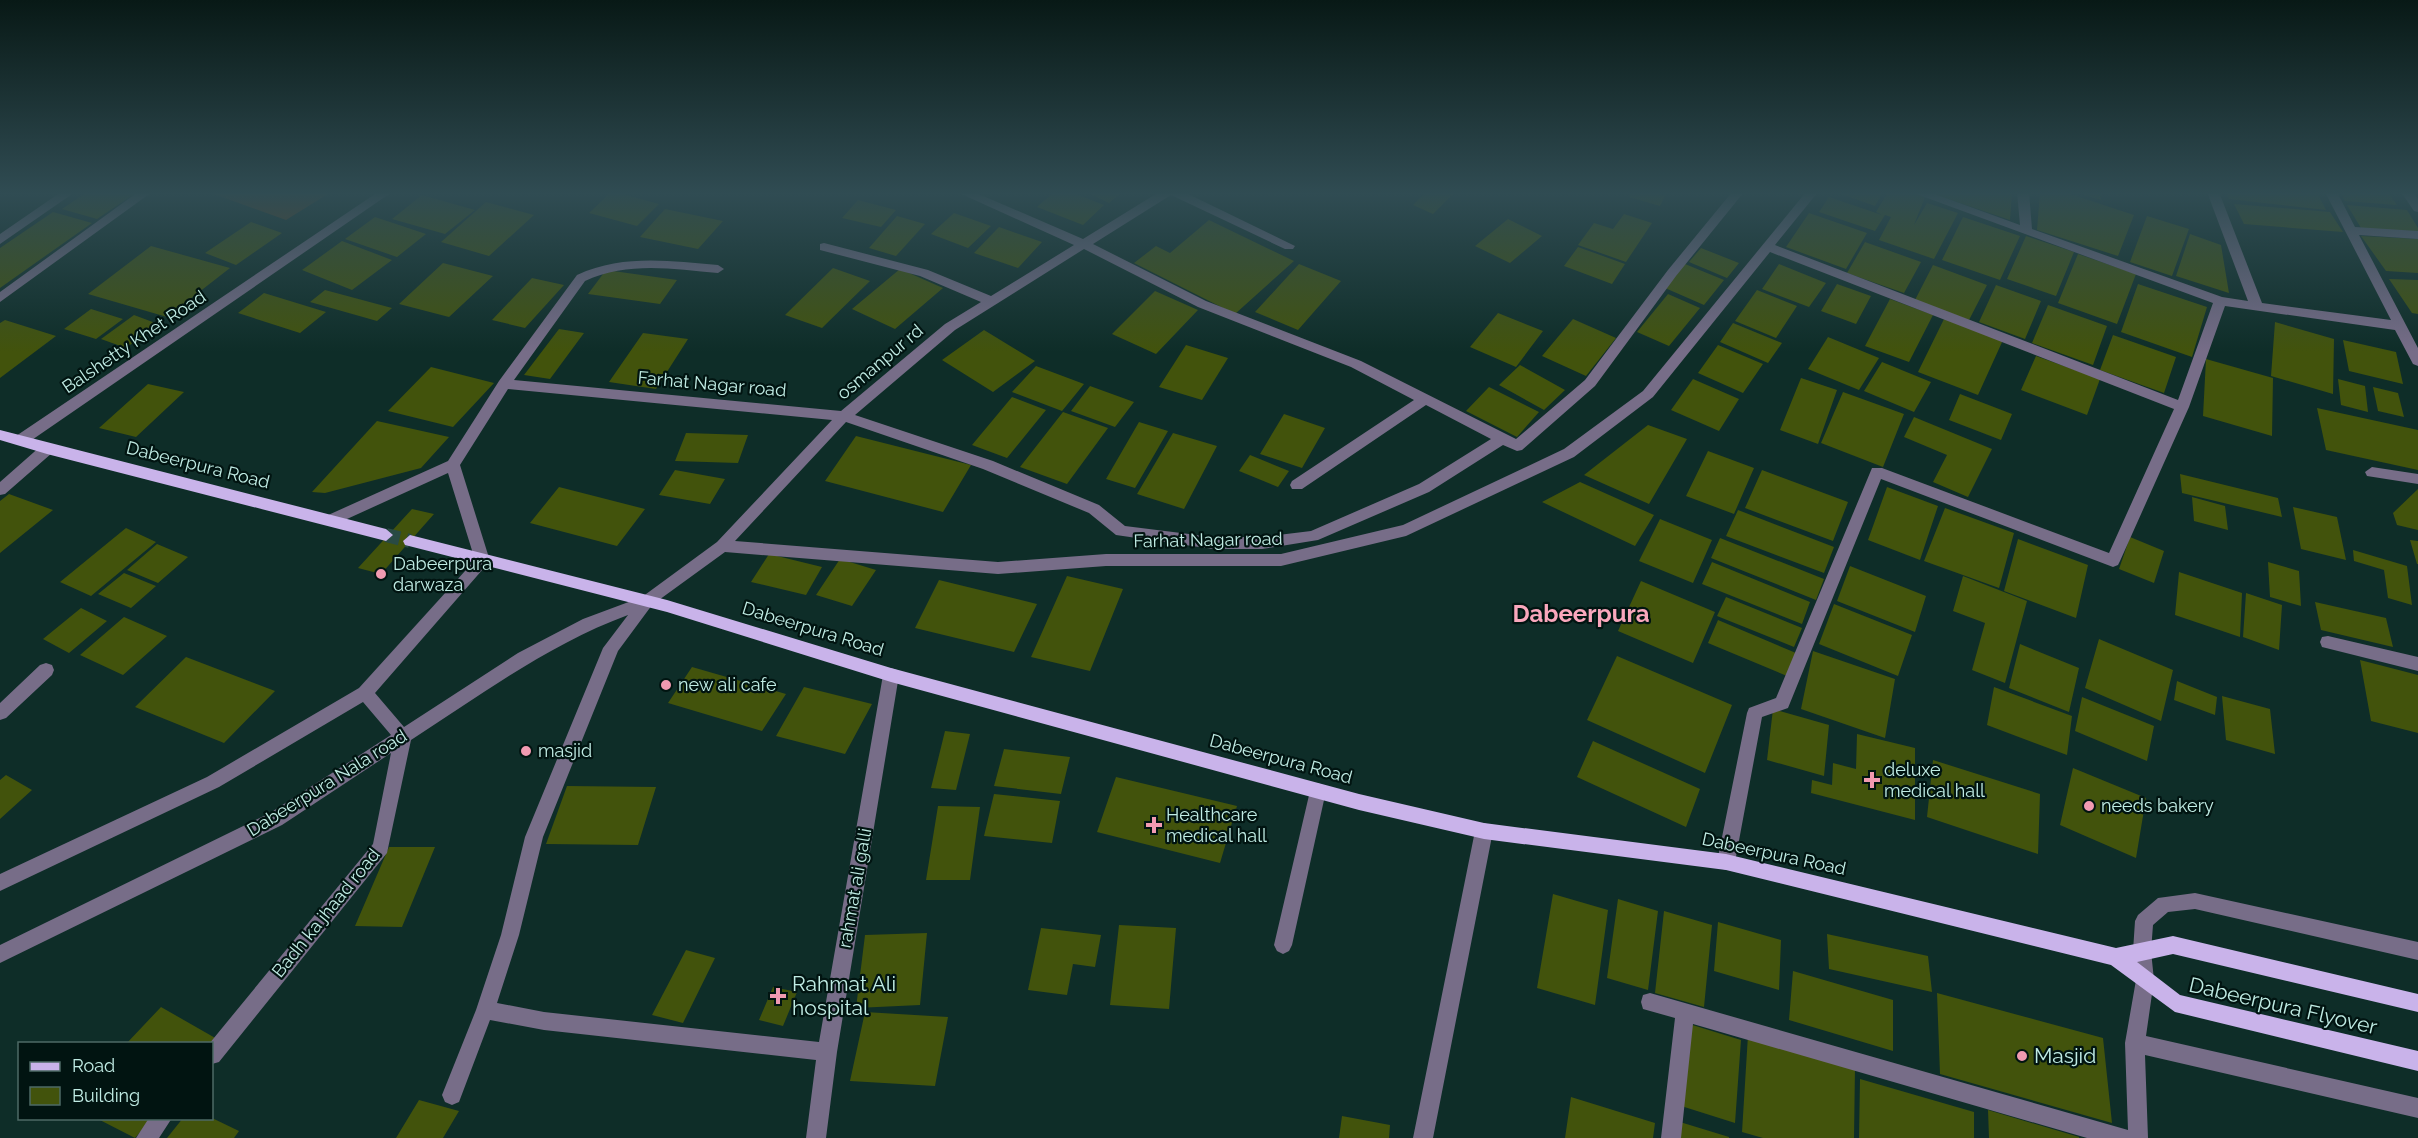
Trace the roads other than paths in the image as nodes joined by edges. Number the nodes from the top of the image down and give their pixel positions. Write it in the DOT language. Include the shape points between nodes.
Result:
graph roads {
  1 [pos="73,245"];
  2 [pos="308,245"];
  3 [pos="1081,245"];
  4 [pos="1085,245"];
  5 [pos="1694,245"];
  6 [pos="2065,245"];
  7 [pos="2233,245"];
  8 [pos="2359,245"];
  9 [pos="824,247"];
  10 [pos="1768,247"];
  11 [pos="718,269"];
  12 [pos="0,298"];
  13 [pos="991,301"];
  14 [pos="2220,301"];
  15 [pos="2256,304"];
  16 [pos="2408,335"];
  17 [pos="2418,361"];
  18 [pos="504,384"];
  19 [pos="1425,399"];
  20 [pos="2182,407"];
  21 [pos="844,416"];
  22 [pos="0,435"];
  23 [pos="1501,439"];
  24 [pos="21,440"];
  25 [pos="47,449"];
  26 [pos="453,465"];
  27 [pos="2372,472"];
  28 [pos="2418,479"];
  29 [pos="1297,485"];
  30 [pos="0,490"];
  31 [pos="331,520"];
  32 [pos="386,535"];
  33 [pos="410,541"];
  34 [pos="722,546"];
  35 [pos="483,561"];
  36 [pos="647,601"];
  37 [pos="2328,642"];
  38 [pos="2418,664"];
  39 [pos="46,670"];
  40 [pos="891,675"];
  41 [pos="365,693"];
  42 [pos="2,709"];
  43 [pos="403,737"];
  44 [pos="1318,791"];
  45 [pos="1484,831"];
  46 [pos="1726,862"];
  47 [pos="0,883"];
  48 [pos="1283,945"];
  49 [pos="2142,951"];
  50 [pos="2418,951"];
  51 [pos="0,954"];
  52 [pos="2116,957"];
  53 [pos="2145,980"];
  54 [pos="1650,1002"];
  55 [pos="2418,1003"];
  56 [pos="485,1010"];
  57 [pos="1685,1012"];
  58 [pos="2135,1043"];
  59 [pos="827,1052"];
  60 [pos="213,1054"];
  61 [pos="2418,1061"];
  62 [pos="452,1095"];
  63 [pos="2418,1108"];
  64 [pos="161,1120"];
  65 [pos="146,1138"];
  66 [pos="816,1138"];
  67 [pos="1423,1138"];
  68 [pos="1671,1138"];
  69 [pos="2122,1138"];
  70 [pos="2138,1138"];
  1 -- 12 [label="street"];
  2 -- 24 [label="street, Balshetty Khet Road"];
  3 -- 13 [label="street, osmanpur rd"];
  4 -- 19 [label="street" via="1202,304 1356,364"];
  5 -- 23 [label="street" via="1590,383 1517,446"];
  6 -- 14 [label="street"];
  7 -- 15 [label="street"];
  8 -- 16 [label="street"];
  9 -- 13 [label="street" via="924,273"];
  10 -- 20 [label="street"];
  10 -- 34 [label="street, Farhat Nagar road" via="1648,394 1569,453 1406,530 1281,561 1106,561 998,568"];
  11 -- 18 [label="street" via="632,263 592,272 581,278"];
  13 -- 21 [label="street, osmanpur rd" via="950,327"];
  14 -- 15 [label="street"];
  14 -- 20 [label="street"];
  15 -- 16 [label="street"];
  16 -- 17 [label="street"];
  18 -- 21 [label="street, Farhat Nagar road"];
  18 -- 26 [label="street"];
  19 -- 23 [label="street"];
  19 -- 29 [label="street"];
  20 -- 46 [label="street" via="2113,561 1877,472 1782,703 1755,712"];
  21 -- 23 [label="street, Farhat Nagar road" via="988,465 1094,509 1121,531 1213,543 1312,537 1424,488"];
  21 -- 34 [label="street, osmanpur rd"];
  22 -- 24 [label="main road, Dabeerpura Road"];
  24 -- 25 [label="main road, Dabeerpura Road"];
  25 -- 30 [label="street"];
  25 -- 31 [label="main road, Dabeerpura Road"];
  26 -- 31 [label="street"];
  26 -- 35 [label="street"];
  27 -- 28 [label="street"];
  31 -- 32 [label="main road, Dabeerpura Road"];
  33 -- 35 [label="main road, Dabeerpura Road"];
  34 -- 36 [label="street, osmanpur rd"];
  35 -- 36 [label="main road, Dabeerpura Road"];
  35 -- 41 [label="street"];
  36 -- 40 [label="main road, Dabeerpura Road"];
  36 -- 43 [label="street, Dabeerpura Nala road" via="588,623 524,658"];
  36 -- 56 [label="street" via="611,648 534,837 510,935"];
  37 -- 38 [label="street"];
  39 -- 42 [label="street"];
  40 -- 44 [label="main road, Dabeerpura Road"];
  40 -- 59 [label="street, rahmat ali galli"];
  41 -- 43 [label="street"];
  41 -- 47 [label="street" via="213,782"];
  43 -- 51 [label="street, Dabeerpura Nala road" via="276,819"];
  43 -- 60 [label="street, Badh ka jhaad road" via="381,847"];
  44 -- 45 [label="main road, Dabeerpura Road"];
  44 -- 48 [label="street"];
  45 -- 46 [label="main road, Dabeerpura Road"];
  45 -- 67 [label="street"];
  46 -- 52 [label="main road, Dabeerpura Road"];
  49 -- 50 [label="street" via="2144,921 2164,904 2195,901"];
  49 -- 52 [label="main road, Dabeerpura Flyover"];
  49 -- 53 [label="street"];
  49 -- 55 [label="main road, Dabeerpura Flyover" via="2173,945"];
  52 -- 53 [label="main road, Dabeerpura Road"];
  53 -- 58 [label="street"];
  53 -- 61 [label="main road, Dabeerpura Flyover" via="2175,1003"];
  54 -- 57 [label="street"];
  56 -- 59 [label="street" via="544,1021"];
  56 -- 62 [label="street"];
  57 -- 68 [label="street"];
  57 -- 69 [label="street"];
  58 -- 63 [label="street"];
  58 -- 70 [label="street"];
  59 -- 66 [label="street, rahmat ali galli"];
  64 -- 65 [label="street"];
}
